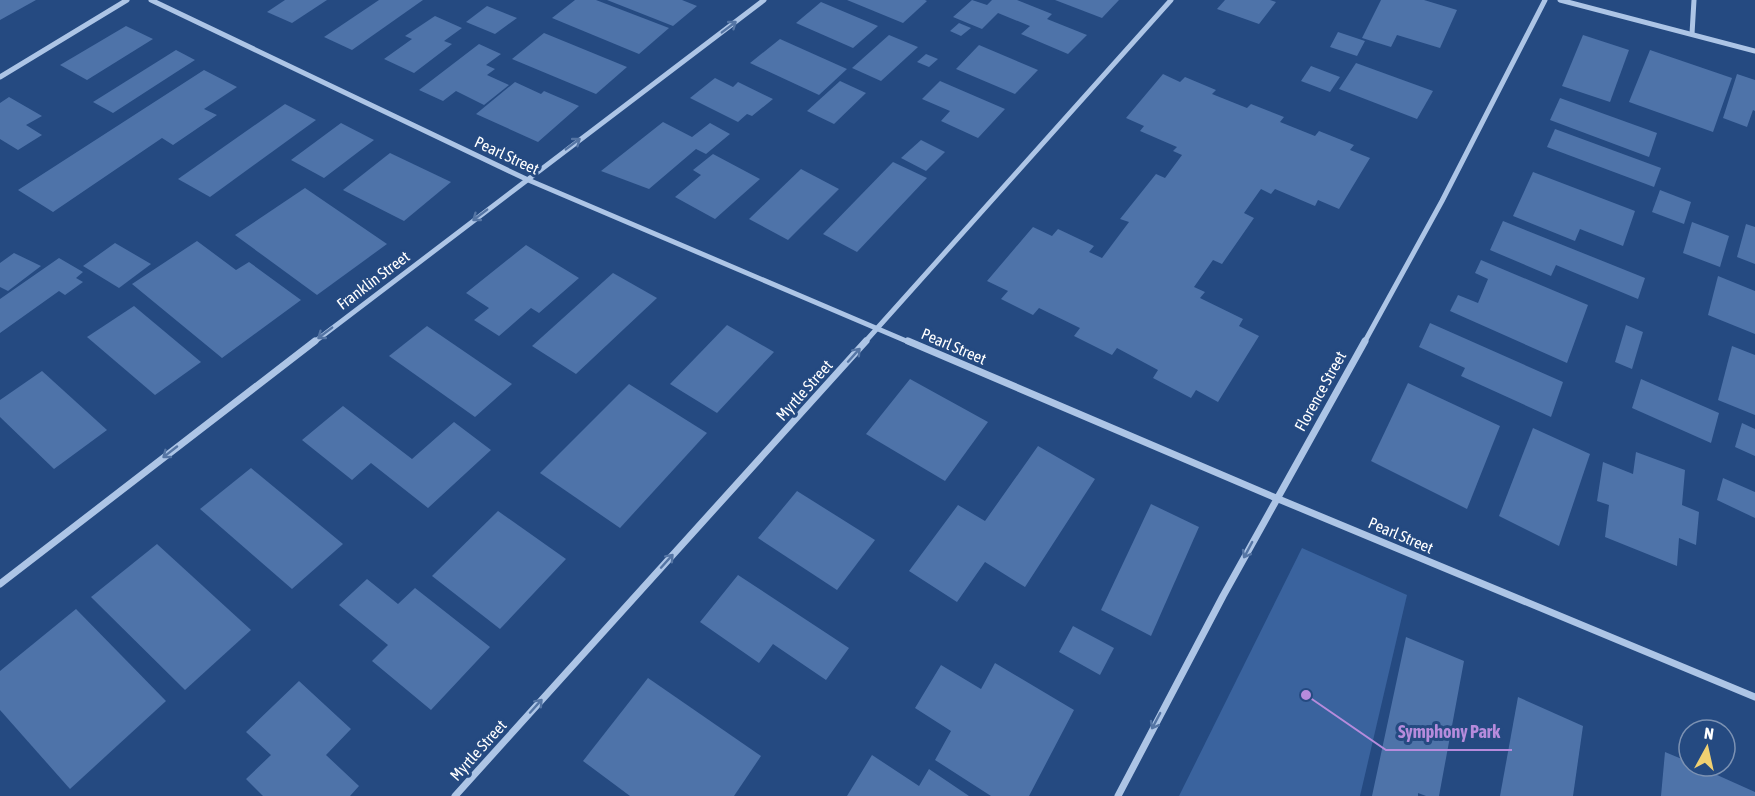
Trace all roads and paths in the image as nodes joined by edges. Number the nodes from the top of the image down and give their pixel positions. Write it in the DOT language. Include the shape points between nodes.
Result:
graph roads {
  1 [pos="127,0"];
  2 [pos="151,0"];
  3 [pos="764,0"];
  4 [pos="1171,0"];
  5 [pos="1545,0"];
  6 [pos="1560,0"];
  7 [pos="1694,0"];
  8 [pos="1692,34"];
  9 [pos="1755,51"];
  10 [pos="0,77"];
  11 [pos="526,179"];
  12 [pos="878,328"];
  13 [pos="1276,498"];
  14 [pos="0,584"];
  15 [pos="1755,697"];
  16 [pos="454,796"];
  17 [pos="1118,796"];
  1 -- 10 [label="street"];
  2 -- 11 [label="street, Pearl Street"];
  11 -- 3 [label="street, Franklin Street, one-way"];
  4 -- 12 [label="street, Myrtle Street"];
  5 -- 13 [label="street, Florence Street" via="1475,141"];
  6 -- 8 [label="street"];
  7 -- 8 [label="street"];
  8 -- 9 [label="street"];
  11 -- 12 [label="street, Pearl Street"];
  11 -- 14 [label="street, Franklin Street, one-way"];
  12 -- 13 [label="street, Pearl Street"];
  16 -- 12 [label="street, Myrtle Street, one-way"];
  13 -- 15 [label="street, Pearl Street"];
  13 -- 17 [label="street, Florence Street, one-way"];
}
